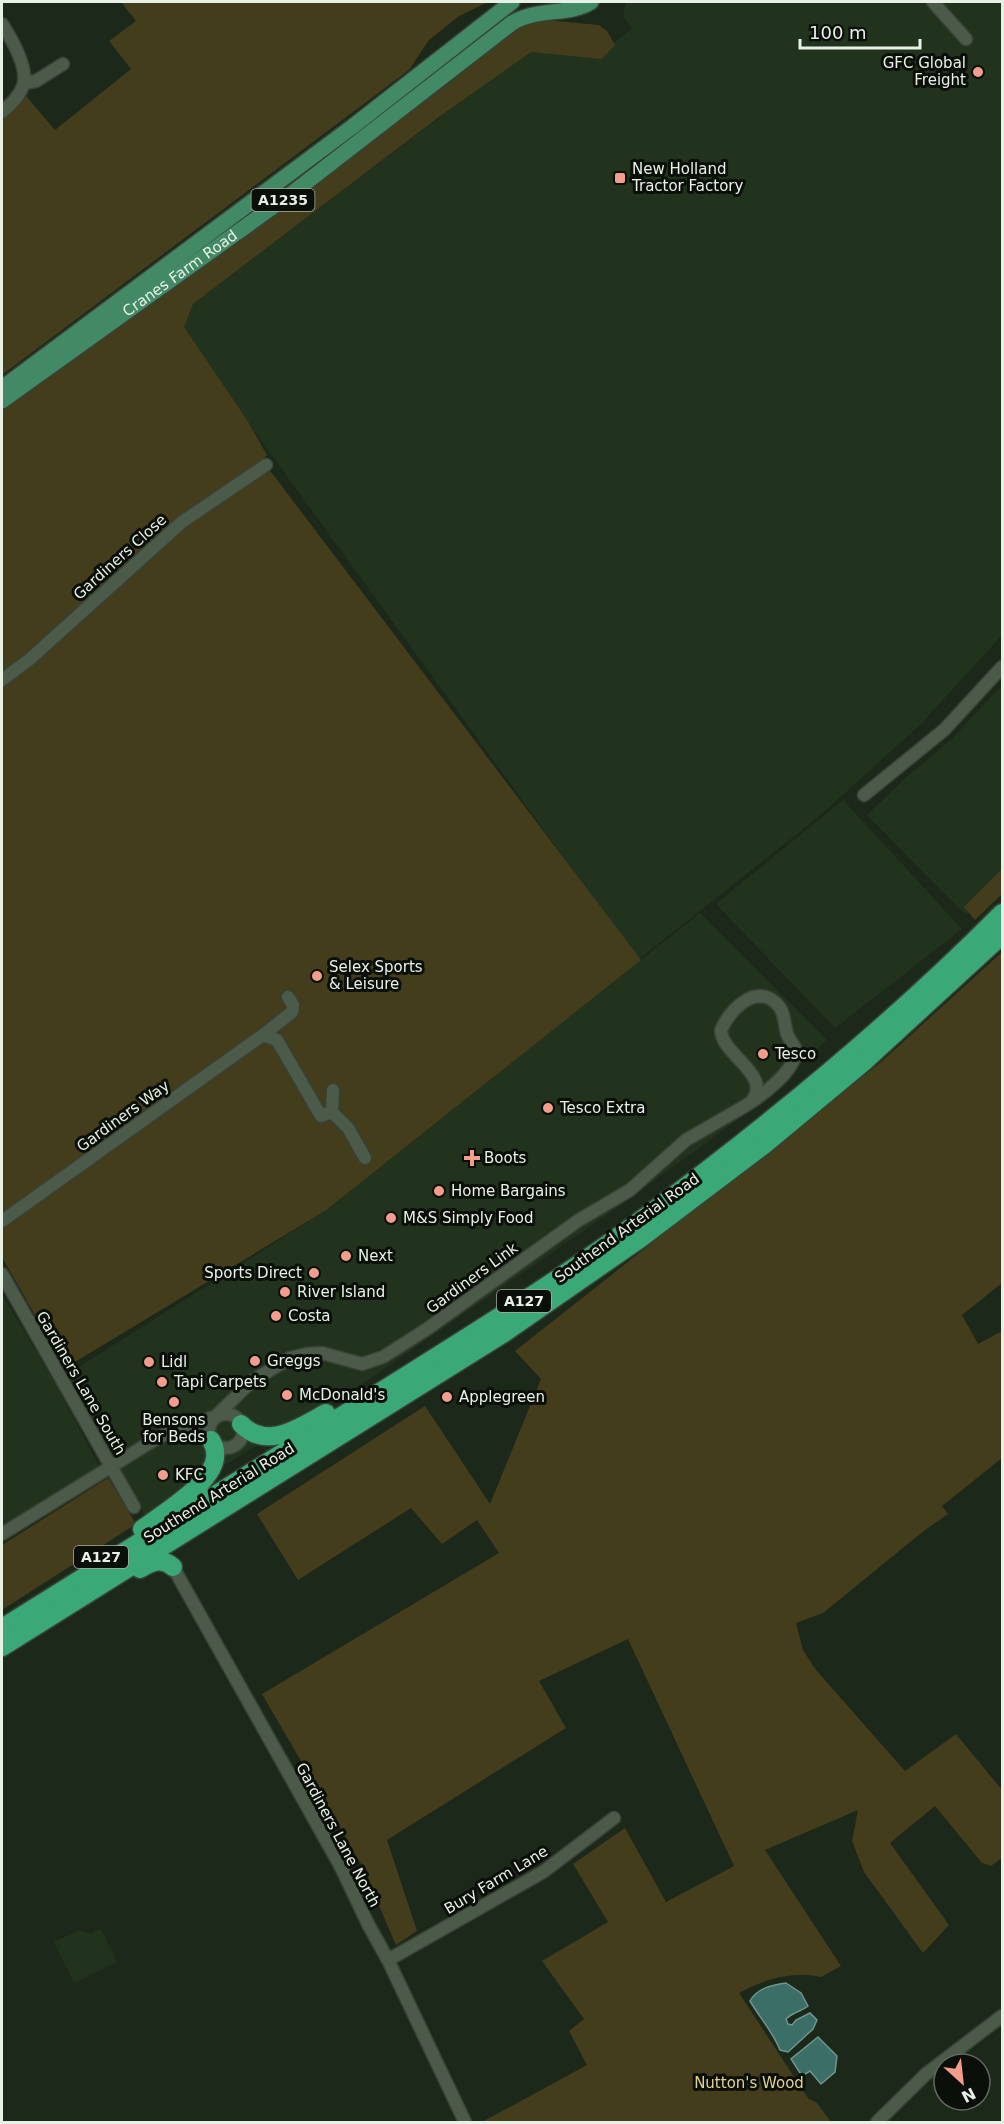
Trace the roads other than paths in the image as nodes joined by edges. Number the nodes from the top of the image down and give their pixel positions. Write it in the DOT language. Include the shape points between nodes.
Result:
graph roads {
  1 [pos="512,2"];
  2 [pos="544,2"];
  3 [pos="591,2"];
  4 [pos="933,2"];
  5 [pos="566,9"];
  6 [pos="2,24"];
  7 [pos="966,39"];
  8 [pos="63,64"];
  9 [pos="24,83"];
  10 [pos="2,112"];
  11 [pos="2,388"];
  12 [pos="2,401"];
  13 [pos="266,465"];
  14 [pos="1002,667"];
  15 [pos="2,680"];
  16 [pos="864,795"];
  17 [pos="1002,913"];
  18 [pos="1002,936"];
  19 [pos="288,997"];
  20 [pos="263,1035"];
  21 [pos="333,1090"];
  22 [pos="751,1102"];
  23 [pos="332,1112"];
  24 [pos="365,1158"];
  25 [pos="2,1221"];
  26 [pos="2,1274"];
  27 [pos="520,1304"];
  28 [pos="252,1381"];
  29 [pos="216,1416"];
  30 [pos="241,1424"];
  31 [pos="176,1430"];
  32 [pos="211,1440"];
  33 [pos="308,1455"];
  34 [pos="110,1465"];
  35 [pos="134,1507"];
  36 [pos="2,1534"];
  37 [pos="173,1567"];
  38 [pos="2,1626"];
  39 [pos="2,1648"];
  40 [pos="614,1818"];
  41 [pos="388,1960"];
  42 [pos="1002,2016"];
  43 [pos="465,2122"];
  44 [pos="877,2122"];
  1 -- 11 [label="main road, Cranes Farm Road / A1235"];
  2 -- 5 [label="main road"];
  3 -- 5 [label="main road, Cranes Farm Road / A1235"];
  4 -- 7 [label="street"];
  5 -- 12 [label="main road, Cranes Farm Road / A1235" via="536,13 512,23 295,191"];
  6 -- 9 [label="street" via="21,63"];
  8 -- 9 [label="street" via="36,81"];
  9 -- 10 [label="street"];
  13 -- 15 [label="street, Gardiners Close" via="182,522"];
  14 -- 16 [label="street" via="944,730"];
  17 -- 27 [label="highway, Southend Arterial Road / A127" via="865,1042 754,1134"];
  18 -- 33 [label="highway, Southend Arterial Road / A127" via="865,1061 764,1145 641,1238 504,1333"];
  19 -- 20 [label="street, Gardiners Way" via="292,1012"];
  20 -- 23 [label="street" via="277,1040 321,1116"];
  20 -- 25 [label="street, Gardiners Way"];
  21 -- 23 [label="street"];
  22 -- 22 [label="street, Gardiners Link" via="756,1082 725,1042 721,1030 737,1005 752,998 765,998 781,1009 796,1055 777,1080"];
  22 -- 28 [label="street, Gardiners Link" via="686,1140 630,1190 579,1220 383,1357 362,1364 322,1353 298,1355"];
  23 -- 24 [label="street" via="348,1128"];
  26 -- 34 [label="street, Gardiners Lane South"];
  27 -- 30 [label="highway, A127" via="294,1430 260,1436"];
  27 -- 38 [label="highway, Southend Arterial Road / A127"];
  28 -- 29 [label="street, Gardiners Link"];
  28 -- 30 [label="street, Gardiners Link" via="239,1400 237,1413"];
  29 -- 30 [label="street" via="230,1414"];
  29 -- 31 [label="street"];
  29 -- 32 [label="street" via="209,1428"];
  30 -- 32 [label="street" via="241,1438 234,1446 225,1448"];
  31 -- 32 [label="street" via="199,1430"];
  31 -- 34 [label="street"];
  32 -- 38 [label="highway, A127" via="214,1462 191,1491"];
  33 -- 37 [label="highway, A127" via="179,1545 172,1555"];
  33 -- 39 [label="highway, Southend Arterial Road / A127"];
  34 -- 35 [label="street, Gardiners Lane South"];
  34 -- 36 [label="street"];
  37 -- 39 [label="highway, A127" via="165,1562 150,1562"];
  37 -- 41 [label="street, Gardiners Lane North"];
  40 -- 41 [label="street, Bury Farm Lane" via="543,1872"];
  41 -- 43 [label="street, Gardiners Lane North"];
  42 -- 44 [label="street" via="926,2074"];
}
